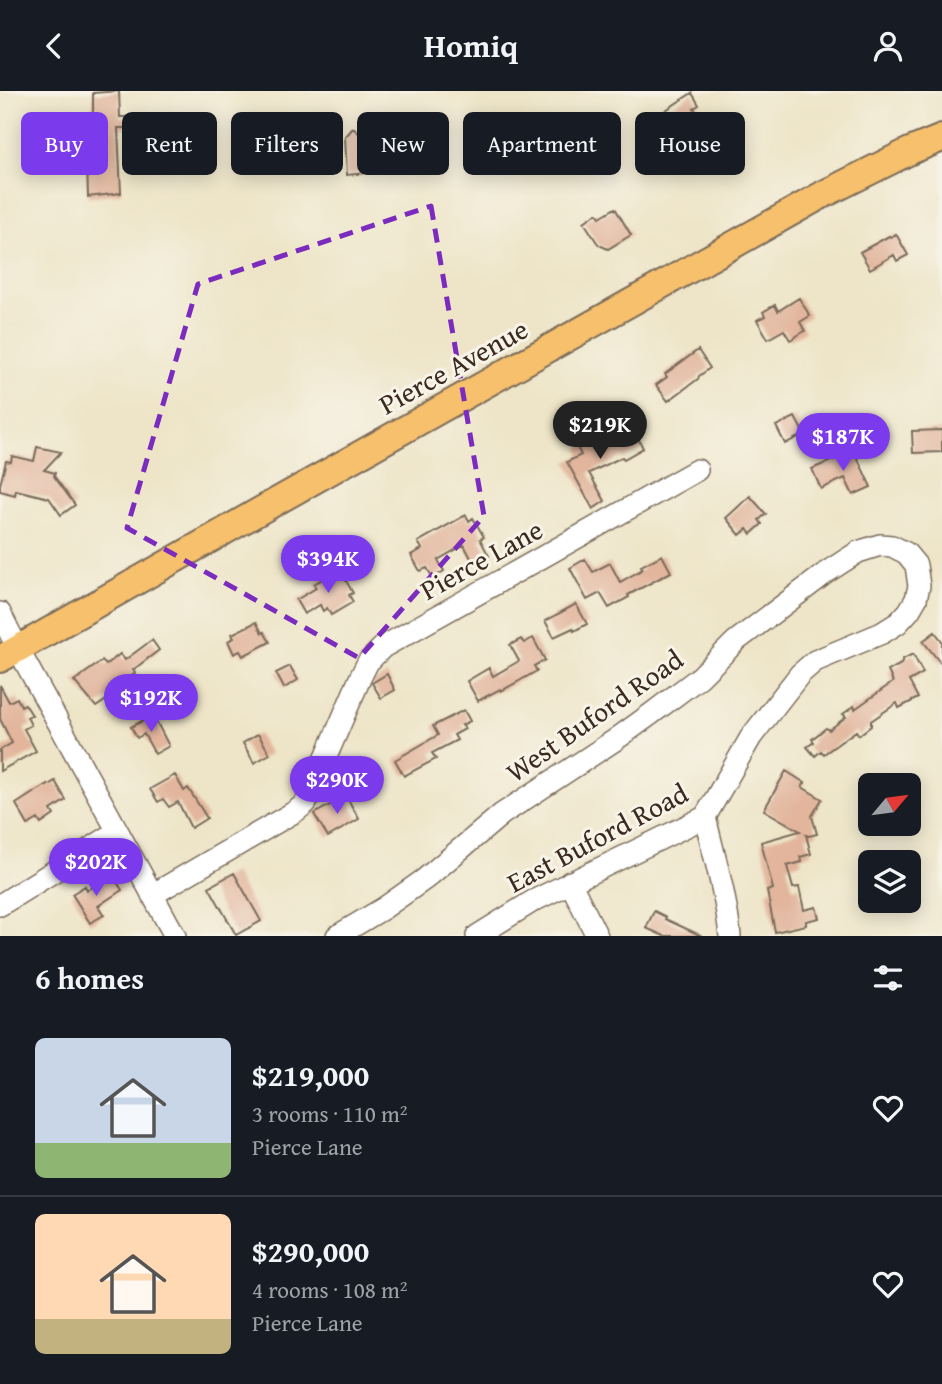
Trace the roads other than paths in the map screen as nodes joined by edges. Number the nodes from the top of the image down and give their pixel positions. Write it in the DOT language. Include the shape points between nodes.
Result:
graph roads {
  1 [pos="942,138"];
  2 [pos="697,470"];
  3 [pos="885,545"];
  4 [pos="0,613"];
  5 [pos="9,654"];
  6 [pos="705,817"];
  7 [pos="117,832"];
  8 [pos="570,882"];
  9 [pos="152,895"];
  10 [pos="0,905"];
  11 [pos="175,936"];
  12 [pos="337,936"];
  13 [pos="477,936"];
  14 [pos="597,936"];
  15 [pos="730,936"];
  1 -- 5 [label="main road, Pierce Avenue" via="822,195"];
  2 -- 9 [label="street, Pierce Lane" via="383,647 361,676 306,803"];
  3 -- 6 [label="street, East Buford Road" via="906,553 916,565 919,586 909,611 882,633 815,661 800,674 751,737"];
  3 -- 12 [label="street, West Buford Road" via="858,552 827,572 651,714 502,814 425,879"];
  4 -- 5 [label="street"];
  5 -- 7 [label="street"];
  6 -- 8 [label="street, East Buford Road"];
  6 -- 15 [label="street"];
  7 -- 9 [label="street"];
  7 -- 10 [label="street"];
  8 -- 13 [label="street, East Buford Road"];
  8 -- 14 [label="street"];
  9 -- 11 [label="street"];
}
